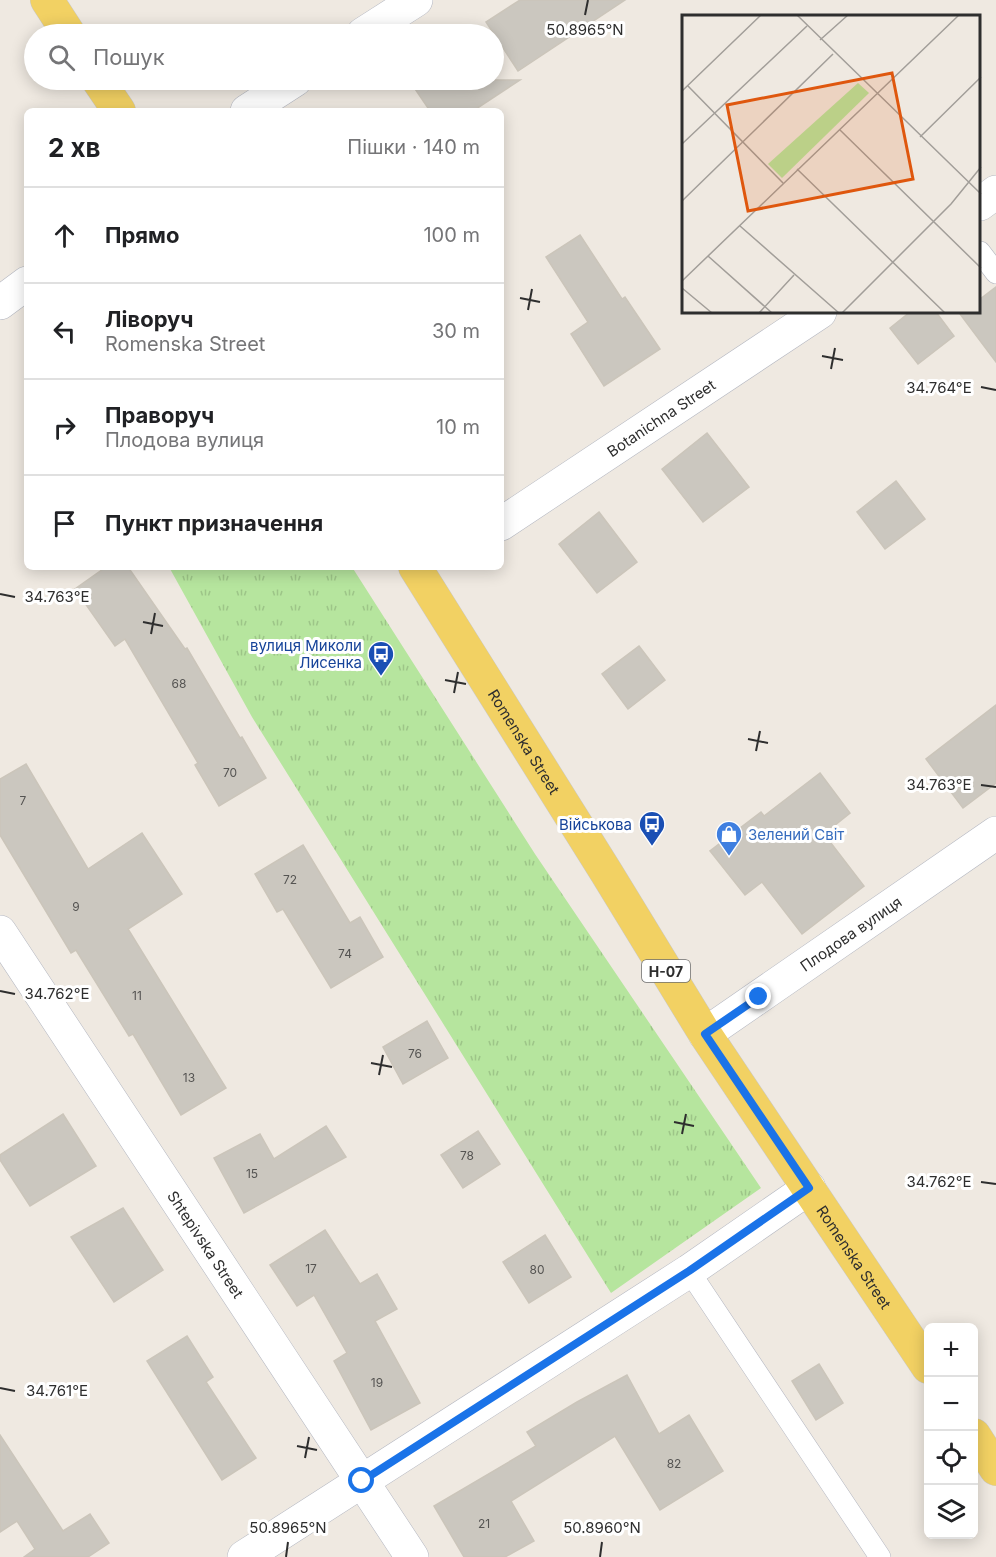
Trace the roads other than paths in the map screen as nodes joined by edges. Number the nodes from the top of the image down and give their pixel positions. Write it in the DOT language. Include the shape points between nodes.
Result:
graph roads {
  1 [pos="47,0"];
  2 [pos="416,0"];
  3 [pos="63,24"];
  4 [pos="379,24"];
  5 [pos="105,90"];
  6 [pos="280,90"];
  7 [pos="117,108"];
  8 [pos="252,108"];
  9 [pos="996,192"];
  10 [pos="981,203"];
  11 [pos="981,253"];
  12 [pos="996,273"];
  13 [pos="24,286"];
  14 [pos="0,303"];
  15 [pos="817,314"];
  16 [pos="504,522"];
  17 [pos="424,570"];
  18 [pos="996,833"];
  19 [pos="0,932"];
  20 [pos="705,1034"];
  21 [pos="809,1188"];
  22 [pos="689,1271"];
  23 [pos="924,1362"];
  24 [pos="978,1442"];
  25 [pos="996,1469"];
  26 [pos="362,1481"];
  27 [pos="244,1557"];
  28 [pos="412,1557"];
  29 [pos="880,1557"];
  1 -- 3 [label="main road"];
  2 -- 4 [label="street"];
  5 -- 7 [label="main road"];
  6 -- 8 [label="street"];
  9 -- 10 [label="street"];
  11 -- 12 [label="lane"];
  13 -- 14 [label="street"];
  15 -- 16 [label="street, Botanichna Street"];
  17 -- 20 [label="main road, Romenska Street / Н-07"];
  18 -- 20 [label="street, Плодова вулиця"];
  19 -- 26 [label="street, Shtepivska Street"];
  20 -- 21 [label="main road, Romenska Street / Н-07"];
  21 -- 22 [label="street"];
  21 -- 23 [label="main road, Romenska Street / Н-07"];
  22 -- 26 [label="street"];
  22 -- 29 [label="lane"];
  24 -- 25 [label="main road"];
  26 -- 27 [label="street"];
  26 -- 28 [label="street, Shtepivska Street"];
}
